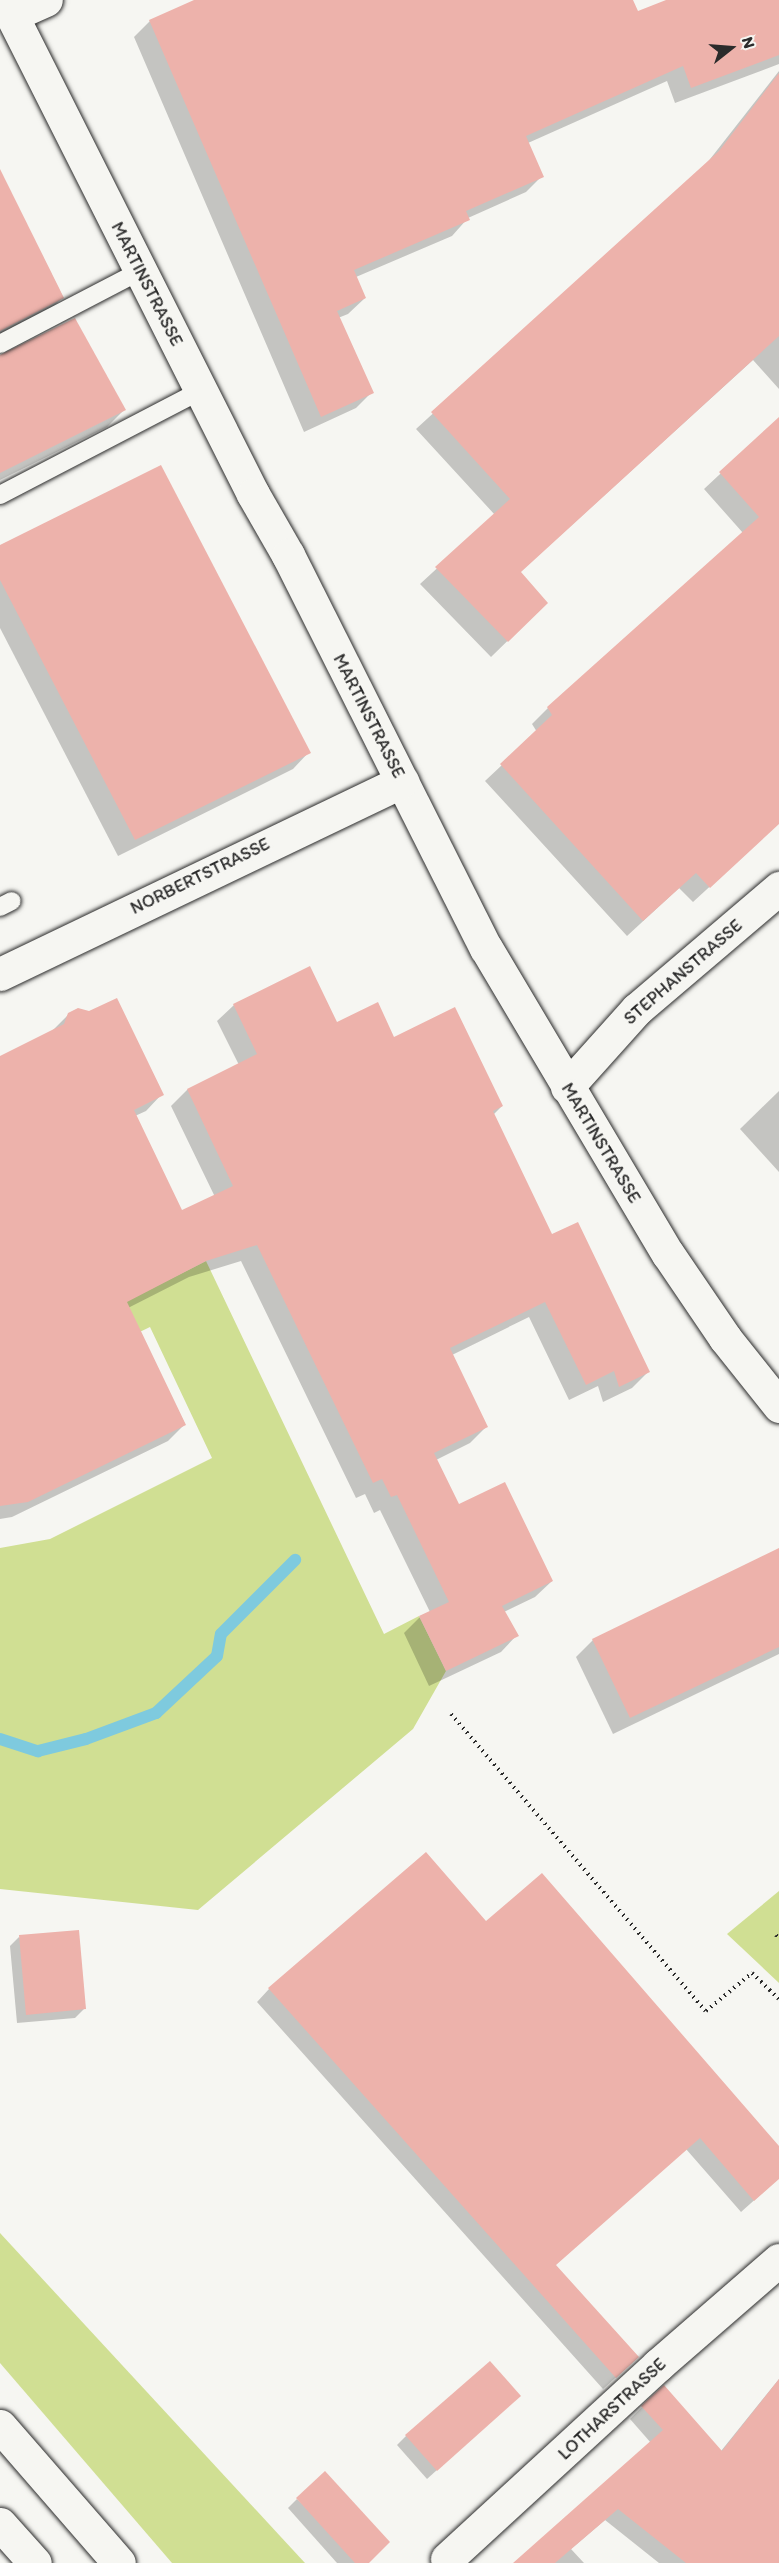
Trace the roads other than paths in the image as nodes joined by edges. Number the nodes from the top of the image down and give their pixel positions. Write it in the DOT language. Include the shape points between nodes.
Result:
graph roads {
  1 [pos="46,0"];
  2 [pos="8,8"];
  3 [pos="140,271"];
  4 [pos="0,344"];
  5 [pos="202,390"];
  6 [pos="0,495"];
  7 [pos="402,781"];
  8 [pos="779,888"];
  9 [pos="0,974"];
  10 [pos="567,1087"];
  11 [pos="779,1406"];
  12 [pos="779,2259"];
  13 [pos="0,2426"];
  14 [pos="0,2524"];
  15 [pos="447,2559"];
  16 [pos="34,2563"];
  17 [pos="119,2563"];
  1 -- 2 [label="main road"];
  2 -- 3 [label="main road, MARTINSTRASSE"];
  3 -- 4 [label="lane"];
  3 -- 5 [label="main road, MARTINSTRASSE"];
  5 -- 6 [label="lane"];
  5 -- 7 [label="main road, MARTINSTRASSE"];
  7 -- 9 [label="main road, NORBERTSTRASSE"];
  7 -- 10 [label="main road, MARTINSTRASSE" via="486,948"];
  8 -- 10 [label="main road, STEPHANSTRASSE" via="637,1009"];
  10 -- 11 [label="main road, MARTINSTRASSE" via="668,1254 725,1338"];
  12 -- 15 [label="main road, LOTHARSTRASSE"];
  13 -- 17 [label="main road"];
  14 -- 16 [label="main road"];
}
